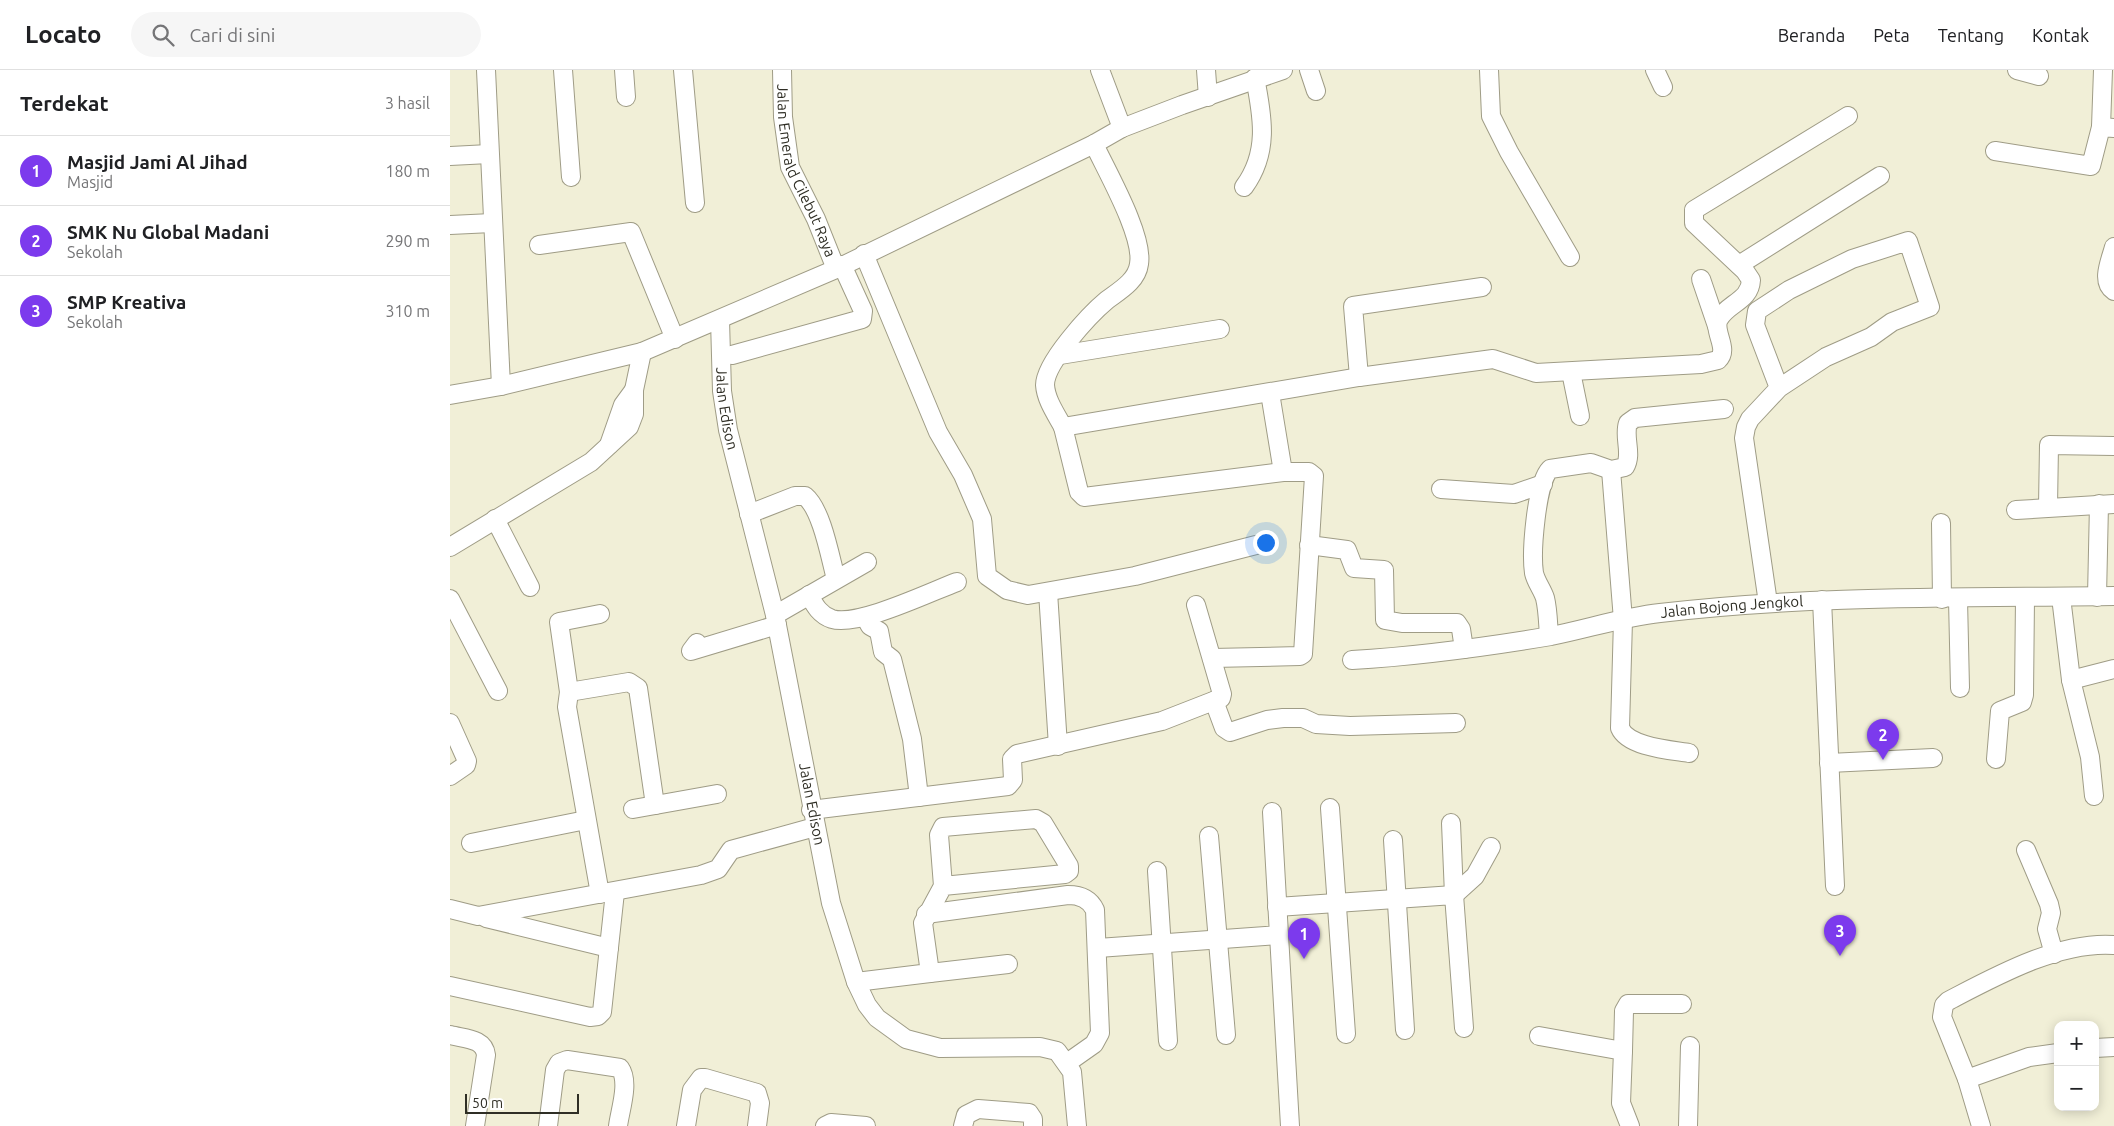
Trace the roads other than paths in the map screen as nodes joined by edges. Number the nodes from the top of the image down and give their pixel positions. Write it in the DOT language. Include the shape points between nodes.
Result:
graph roads {
  1 [pos="486,70"];
  2 [pos="563,70"];
  3 [pos="624,70"];
  4 [pos="683,70"];
  5 [pos="782,70"];
  6 [pos="1100,70"];
  7 [pos="1206,70"];
  8 [pos="1283,70"];
  9 [pos="1309,70"];
  10 [pos="1489,70"];
  11 [pos="1655,70"];
  12 [pos="2018,70"];
  13 [pos="2103,70"];
  14 [pos="2039,76"];
  15 [pos="1255,78"];
  16 [pos="1662,87"];
  17 [pos="1316,90"];
  18 [pos="626,97"];
  19 [pos="1208,97"];
  20 [pos="1848,116"];
  21 [pos="2108,127"];
  22 [pos="1122,128"];
  23 [pos="1094,144"];
  24 [pos="1995,151"];
  25 [pos="489,154"];
  26 [pos="450,156"];
  27 [pos="1880,176"];
  28 [pos="571,177"];
  29 [pos="1244,187"];
  30 [pos="695,203"];
  31 [pos="492,222"];
  32 [pos="450,225"];
  33 [pos="540,245"];
  34 [pos="2114,247"];
  35 [pos="864,254"];
  36 [pos="1570,257"];
  37 [pos="1739,265"];
  38 [pos="839,267"];
  39 [pos="1701,279"];
  40 [pos="1482,287"];
  41 [pos="2114,291"];
  42 [pos="720,320"];
  43 [pos="1717,326"];
  44 [pos="1220,329"];
  45 [pos="675,338"];
  46 [pos="642,352"];
  47 [pos="732,355"];
  48 [pos="1060,355"];
  49 [pos="1571,372"];
  50 [pos="1360,377"];
  51 [pos="501,386"];
  52 [pos="1779,388"];
  53 [pos="1270,393"];
  54 [pos="450,395"];
  55 [pos="1724,410"];
  56 [pos="1580,416"];
  57 [pos="1063,427"];
  58 [pos="2114,446"];
  59 [pos="1611,470"];
  60 [pos="1283,472"];
  61 [pos="1543,484"];
  62 [pos="1441,489"];
  63 [pos="2106,504"];
  64 [pos="2048,507"];
  65 [pos="2016,510"];
  66 [pos="749,514"];
  67 [pos="495,519"];
  68 [pos="1942,523"];
  69 [pos="1256,545"];
  70 [pos="1309,545"];
  71 [pos="450,547"];
  72 [pos="867,562"];
  73 [pos="836,579"];
  74 [pos="957,582"];
  75 [pos="530,587"];
  76 [pos="1048,592"];
  77 [pos="809,595"];
  78 [pos="2106,596"];
  79 [pos="2061,597"];
  80 [pos="2025,598"];
  81 [pos="450,599"];
  82 [pos="1950,599"];
  83 [pos="1822,600"];
  84 [pos="1768,603"];
  85 [pos="1196,605"];
  86 [pos="600,614"];
  87 [pos="865,617"];
  88 [pos="776,620"];
  89 [pos="1623,620"];
  90 [pos="1549,636"];
  91 [pos="697,643"];
  92 [pos="1464,649"];
  93 [pos="1212,658"];
  94 [pos="1352,660"];
  95 [pos="2114,669"];
  96 [pos="2071,680"];
  97 [pos="1960,688"];
  98 [pos="498,690"];
  99 [pos="569,692"];
  100 [pos="1214,701"];
  101 [pos="450,723"];
  102 [pos="1456,723"];
  103 [pos="1058,746"];
  104 [pos="1689,753"];
  105 [pos="1932,758"];
  106 [pos="1996,759"];
  107 [pos="1829,763"];
  108 [pos="450,776"];
  109 [pos="717,794"];
  110 [pos="2094,796"];
  111 [pos="919,797"];
  112 [pos="655,805"];
  113 [pos="1330,808"];
  114 [pos="633,809"];
  115 [pos="1272,812"];
  116 [pos="813,818"];
  117 [pos="586,820"];
  118 [pos="1451,823"];
  119 [pos="1209,836"];
  120 [pos="1393,840"];
  121 [pos="471,843"];
  122 [pos="1491,847"];
  123 [pos="2026,850"];
  124 [pos="1157,871"];
  125 [pos="943,886"];
  126 [pos="1835,886"];
  127 [pos="608,893"];
  128 [pos="1454,895"];
  129 [pos="1397,899"];
  130 [pos="1336,903"];
  131 [pos="1277,907"];
  132 [pos="450,909"];
  133 [pos="926,914"];
  134 [pos="478,916"];
  135 [pos="1279,935"];
  136 [pos="1220,939"];
  137 [pos="1161,944"];
  138 [pos="2114,945"];
  139 [pos="609,948"];
  140 [pos="1098,948"];
  141 [pos="2054,954"];
  142 [pos="1008,964"];
  143 [pos="930,973"];
  144 [pos="856,982"];
  145 [pos="450,986"];
  146 [pos="1682,1004"];
  147 [pos="1464,1028"];
  148 [pos="1405,1030"];
  149 [pos="1346,1034"];
  150 [pos="450,1035"];
  151 [pos="1226,1035"];
  152 [pos="1539,1036"];
  153 [pos="1168,1041"];
  154 [pos="1690,1046"];
  155 [pos="2114,1047"];
  156 [pos="2099,1048"];
  157 [pos="1623,1051"];
  158 [pos="2054,1054"];
  159 [pos="1067,1063"];
  160 [pos="1968,1079"];
  161 [pos="827,1125"];
  162 [pos="475,1126"];
  163 [pos="548,1126"];
  164 [pos="618,1126"];
  165 [pos="686,1126"];
  166 [pos="757,1126"];
  167 [pos="866,1126"];
  168 [pos="962,1126"];
  169 [pos="1033,1126"];
  170 [pos="1077,1126"];
  171 [pos="1290,1126"];
  172 [pos="1630,1126"];
  173 [pos="1688,1126"];
  174 [pos="1981,1126"];
  1 -- 25 [label="street"];
  2 -- 28 [label="street"];
  3 -- 18 [label="street"];
  4 -- 30 [label="street"];
  5 -- 38 [label="street, Jalan Emerald Cilebut Raya" via="782,117 790,167"];
  6 -- 22 [label="street"];
  7 -- 19 [label="street"];
  8 -- 15 [label="street"];
  9 -- 17 [label="street"];
  10 -- 36 [label="street" via="1491,116"];
  11 -- 16 [label="street"];
  12 -- 14 [label="street"];
  13 -- 21 [label="street"];
  15 -- 19 [label="street"];
  15 -- 29 [label="street" via="1261,149 1255,172"];
  19 -- 22 [label="street"];
  20 -- 37 [label="street" via="1694,210 1694,223"];
  21 -- 24 [label="street" via="2091,166"];
  22 -- 23 [label="street"];
  23 -- 35 [label="street"];
  23 -- 48 [label="street" via="1134,231 1139,264 1136,274 1086,320"];
  25 -- 26 [label="street"];
  25 -- 31 [label="street"];
  27 -- 37 [label="street"];
  31 -- 32 [label="street"];
  31 -- 51 [label="street"];
  33 -- 45 [label="street" via="631,232"];
  34 -- 41 [label="street" via="2107,280"];
  35 -- 38 [label="street"];
  35 -- 76 [label="street" via="938,432 963,475 982,519 987,576 1017,594"];
  37 -- 43 [label="street" via="1749,275 1751,285 1743,298 1721,316"];
  38 -- 42 [label="street"];
  38 -- 47 [label="street, Jalan Emerald Cilebut Raya" via="863,311 862,319"];
  39 -- 43 [label="street"];
  40 -- 50 [label="street" via="1353,306"];
  42 -- 45 [label="street"];
  42 -- 66 [label="street, Jalan Edison" via="724,408"];
  43 -- 49 [label="street" via="1722,351 1721,358 1712,362"];
  44 -- 48 [label="street"];
  45 -- 46 [label="street"];
  46 -- 51 [label="street"];
  46 -- 67 [label="street" via="634,390 634,414 629,427 592,462"];
  48 -- 57 [label="street" via="1047,373 1045,387"];
  49 -- 50 [label="street" via="1536,373 1493,359"];
  49 -- 56 [label="street"];
  50 -- 53 [label="street"];
  51 -- 54 [label="street"];
  52 -- 52 [label="street" via="1755,325 1757,311 1789,290 1852,259 1908,241 1930,307 1892,322 1871,337 1826,357"];
  52 -- 84 [label="street" via="1750,419 1744,438"];
  53 -- 57 [label="street"];
  53 -- 60 [label="street"];
  55 -- 59 [label="street" via="1631,420 1625,430 1627,464"];
  57 -- 60 [label="street" via="1079,492 1084,497"];
  58 -- 64 [label="street" via="2048,445"];
  59 -- 61 [label="street" via="1591,463 1550,469"];
  59 -- 89 [label="street"];
  60 -- 70 [label="street" via="1309,472 1314,476"];
  61 -- 62 [label="street" via="1514,494"];
  61 -- 90 [label="street" via="1533,557 1536,580 1545,602"];
  63 -- 64 [label="street"];
  63 -- 78 [label="street"];
  64 -- 65 [label="street"];
  66 -- 73 [label="street" via="795,496 805,496 811,501 818,518"];
  66 -- 88 [label="street, Jalan Edison"];
  67 -- 71 [label="street"];
  67 -- 75 [label="street"];
  68 -- 82 [label="street"];
  69 -- 76 [label="street" via="1135,576"];
  70 -- 92 [label="street" via="1347,550 1354,568 1384,570 1385,620 1457,624 1461,629"];
  70 -- 93 [label="street" via="1303,654"];
  72 -- 73 [label="street"];
  73 -- 77 [label="street"];
  74 -- 87 [label="street"];
  76 -- 103 [label="street"];
  77 -- 87 [label="street" via="817,610 833,620 852,621"];
  77 -- 88 [label="street"];
  78 -- 79 [label="street, Jalan Bojong Jengkol"];
  79 -- 80 [label="street, Jalan Bojong Jengkol"];
  79 -- 96 [label="street"];
  80 -- 82 [label="street, Jalan Bojong Jengkol"];
  80 -- 106 [label="street" via="2024,695 2022,702 2000,711"];
  81 -- 98 [label="street"];
  82 -- 83 [label="street, Jalan Bojong Jengkol"];
  82 -- 97 [label="street"];
  83 -- 84 [label="street, Jalan Bojong Jengkol"];
  83 -- 107 [label="street"];
  84 -- 89 [label="street, Jalan Bojong Jengkol" via="1665,612"];
  85 -- 93 [label="street"];
  86 -- 99 [label="street" via="560,622"];
  87 -- 111 [label="street" via="870,626 879,630 883,652 892,659 912,739"];
  88 -- 91 [label="street" via="691,651"];
  88 -- 116 [label="street, Jalan Edison"];
  89 -- 90 [label="street, Jalan Bojong Jengkol"];
  89 -- 104 [label="street" via="1622,733 1639,743"];
  90 -- 92 [label="street, Jalan Bojong Jengkol"];
  92 -- 94 [label="street, Jalan Bojong Jengkol"];
  93 -- 100 [label="street" via="1222,694"];
  95 -- 96 [label="street"];
  96 -- 110 [label="street" via="2090,757"];
  99 -- 112 [label="street" via="629,682 638,688"];
  99 -- 117 [label="street" via="568,707"];
  100 -- 102 [label="street" via="1224,728 1230,732 1283,718 1350,726"];
  100 -- 103 [label="street" via="1162,721"];
  101 -- 108 [label="street" via="467,761"];
  103 -- 111 [label="street" via="1014,756 1013,780 1008,786"];
  105 -- 107 [label="street"];
  107 -- 126 [label="street"];
  109 -- 112 [label="street"];
  111 -- 116 [label="street"];
  112 -- 114 [label="street"];
  113 -- 130 [label="street"];
  115 -- 131 [label="street"];
  116 -- 127 [label="street" via="731,850 723,864 712,872"];
  116 -- 144 [label="street, Jalan Edison" via="831,903"];
  117 -- 121 [label="street"];
  117 -- 127 [label="street"];
  118 -- 128 [label="street"];
  119 -- 136 [label="street"];
  120 -- 129 [label="street"];
  122 -- 128 [label="street" via="1475,876"];
  123 -- 141 [label="street" via="2049,904 2047,929"];
  124 -- 137 [label="street"];
  125 -- 125 [label="street" via="939,835 943,827 1036,819 1043,823 1070,868 1065,874"];
  125 -- 133 [label="street"];
  127 -- 134 [label="street"];
  127 -- 139 [label="street"];
  128 -- 129 [label="street"];
  128 -- 147 [label="street"];
  129 -- 130 [label="street"];
  129 -- 148 [label="street"];
  130 -- 131 [label="street"];
  130 -- 149 [label="street"];
  131 -- 135 [label="street"];
  132 -- 134 [label="street"];
  133 -- 140 [label="street" via="1074,895 1093,905"];
  133 -- 143 [label="street" via="924,930"];
  134 -- 139 [label="street"];
  135 -- 136 [label="street"];
  135 -- 171 [label="street"];
  136 -- 137 [label="street"];
  136 -- 151 [label="street"];
  137 -- 140 [label="street"];
  137 -- 153 [label="street"];
  138 -- 141 [label="street" via="2070,948"];
  139 -- 145 [label="street" via="602,1012 598,1016 590,1017"];
  140 -- 159 [label="street" via="1100,1034 1094,1044"];
  141 -- 160 [label="street" via="1996,977 1944,1005 1942,1017"];
  142 -- 143 [label="street"];
  143 -- 144 [label="street"];
  144 -- 159 [label="street, Jalan Edison" via="877,1018 906,1040 940,1048 1040,1047 1057,1051"];
  146 -- 157 [label="street" via="1628,1004 1624,1011"];
  150 -- 162 [label="street" via="481,1042 485,1047"];
  152 -- 157 [label="street"];
  154 -- 173 [label="street"];
  155 -- 156 [label="street"];
  157 -- 172 [label="street" via="1621,1103"];
  158 -- 160 [label="street" via="2029,1057"];
  159 -- 170 [label="street" via="1072,1072"];
  160 -- 174 [label="street"];
  161 -- 167 [label="street"];
  163 -- 164 [label="street" via="556,1066 567,1060 620,1068 624,1080"];
  165 -- 166 [label="street" via="694,1084 701,1078 759,1095"];
  168 -- 169 [label="street" via="966,1115 978,1109 1029,1113"];
}
